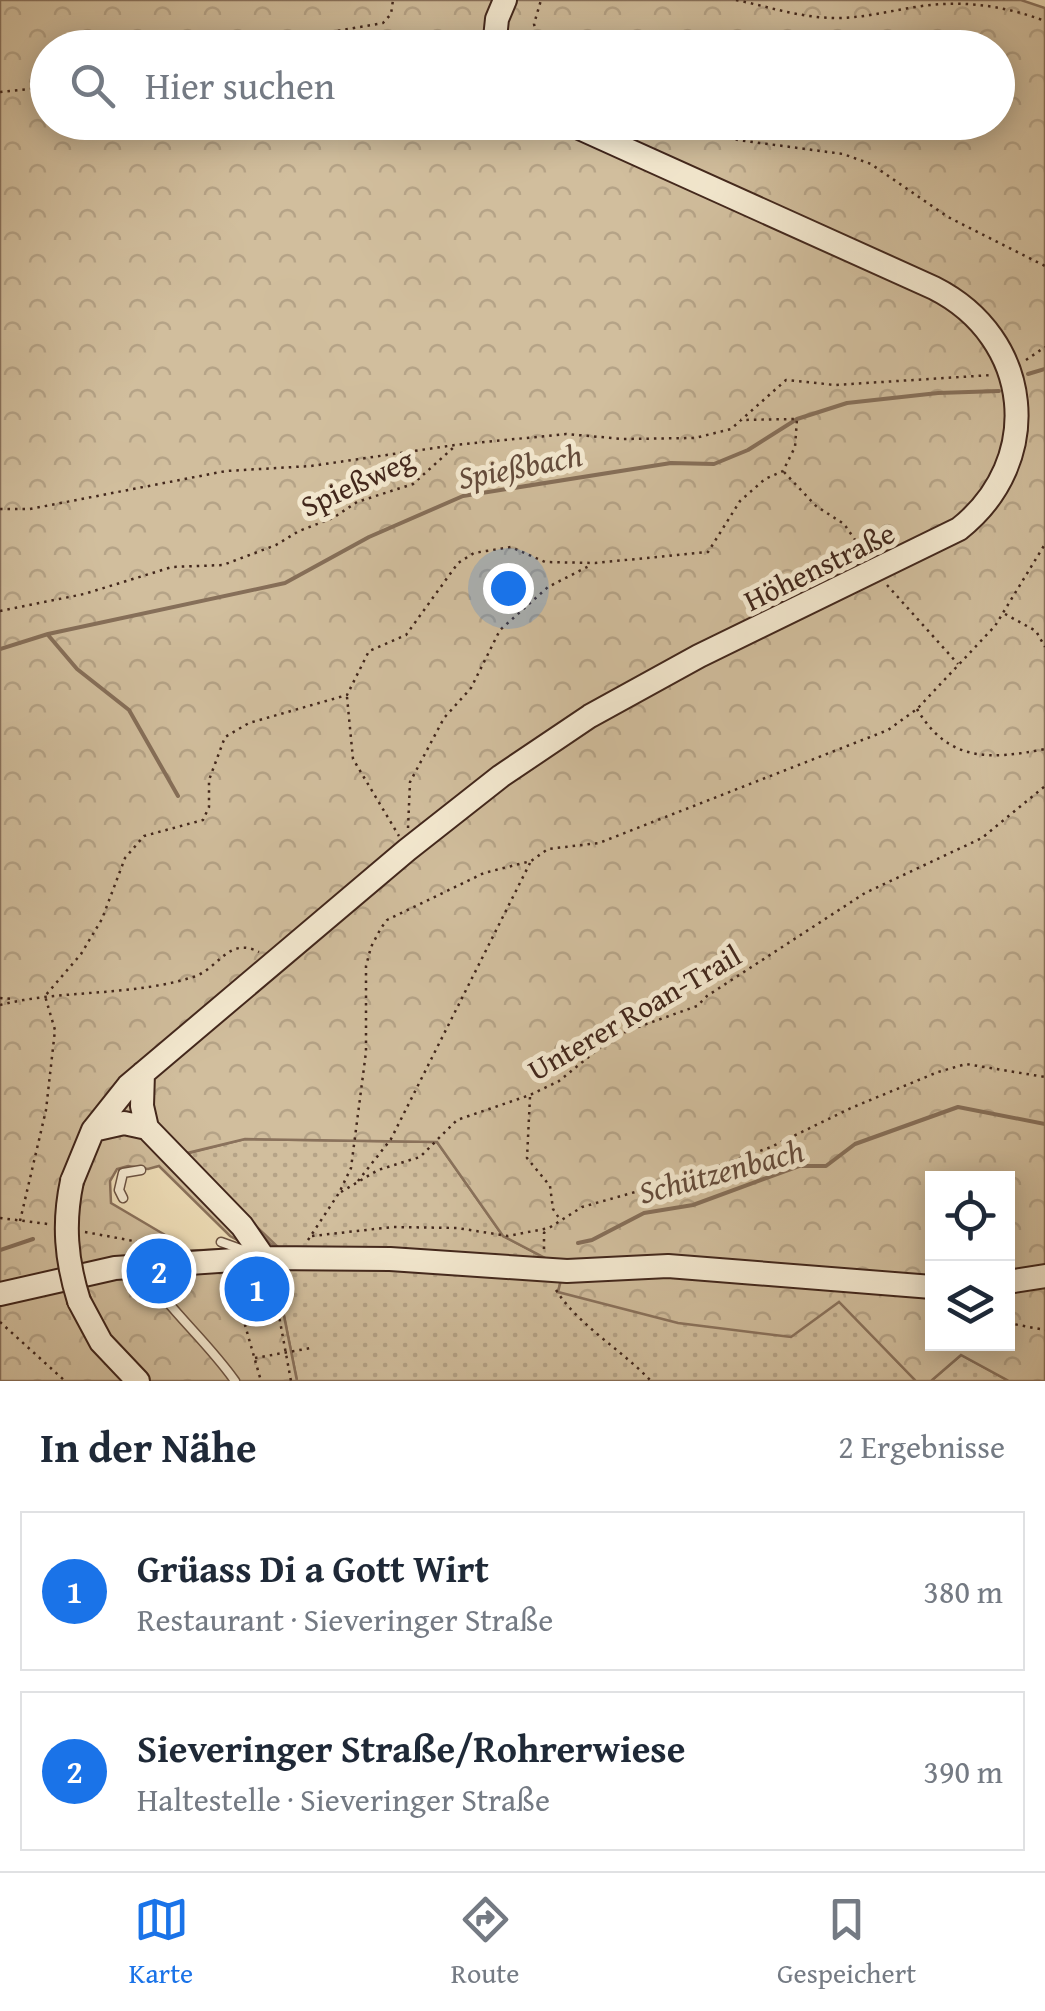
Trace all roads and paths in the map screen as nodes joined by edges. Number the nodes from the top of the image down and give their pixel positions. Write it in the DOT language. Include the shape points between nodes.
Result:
graph roads {
  1 [pos="393,0"];
  2 [pos="541,0"];
  3 [pos="736,0"];
  4 [pos="504,2"];
  5 [pos="1045,21"];
  6 [pos="342,30"];
  7 [pos="495,30"];
  8 [pos="536,30"];
  9 [pos="30,89"];
  10 [pos="0,92"];
  11 [pos="606,140"];
  12 [pos="738,140"];
  13 [pos="1045,266"];
  14 [pos="1045,347"];
  15 [pos="1012,370"];
  16 [pos="740,420"];
  17 [pos="455,446"];
  18 [pos="782,471"];
  19 [pos="0,509"];
  20 [pos="1045,544"];
  21 [pos="595,563"];
  22 [pos="876,571"];
  23 [pos="0,611"];
  24 [pos="1004,613"];
  25 [pos="1045,646"];
  26 [pos="958,665"];
  27 [pos="347,695"];
  28 [pos="917,709"];
  29 [pos="1045,750"];
  30 [pos="1045,786"];
  31 [pos="407,850"];
  32 [pos="531,861"];
  33 [pos="272,964"];
  34 [pos="44,996"];
  35 [pos="0,998"];
  36 [pos="19,1000"];
  37 [pos="0,1005"];
  38 [pos="143,1073"];
  39 [pos="1045,1077"];
  40 [pos="530,1095"];
  41 [pos="147,1128"];
  42 [pos="93,1130"];
  43 [pos="141,1170"];
  44 [pos="357,1182"];
  45 [pos="339,1193"];
  46 [pos="123,1198"];
  47 [pos="0,1218"];
  48 [pos="561,1220"];
  49 [pos="20,1221"];
  50 [pos="49,1224"];
  51 [pos="549,1228"];
  52 [pos="84,1231"];
  53 [pos="221,1242"];
  54 [pos="174,1248"];
  55 [pos="274,1258"];
  56 [pos="238,1260"];
  57 [pos="141,1265"];
  58 [pos="547,1270"];
  59 [pos="1045,1276"];
  60 [pos="1015,1281"];
  61 [pos="925,1286"];
  62 [pos="0,1294"];
  63 [pos="0,1322"];
  64 [pos="1015,1324"];
  65 [pos="1045,1330"];
  66 [pos="311,1348"];
  67 [pos="284,1351"];
  68 [pos="255,1358"];
  69 [pos="64,1381"];
  70 [pos="138,1381"];
  71 [pos="234,1381"];
  72 [pos="260,1381"];
  73 [pos="291,1381"];
  74 [pos="651,1381"];
  1 -- 6 [label="path" via="383,23"];
  2 -- 8 [label="path"];
  3 -- 5 [label="path" via="803,17 969,4"];
  4 -- 7 [label="street"];
  9 -- 10 [label="path"];
  11 -- 15 [label="street, Höhenstraße" via="954,298 993,333"];
  12 -- 13 [label="path" via="871,164 948,216"];
  14 -- 15 [label="path"];
  15 -- 16 [label="path, Spießweg" via="835,385 786,380"];
  15 -- 22 [label="street, Höhenstraße" via="1019,435 992,498 959,530"];
  16 -- 17 [label="path, Spießweg" via="731,430 695,438 566,434"];
  16 -- 18 [label="path" via="797,419 795,447"];
  17 -- 19 [label="path" via="226,471"];
  17 -- 23 [label="path, Spießweg" via="413,484 357,502 276,545 223,564 172,567"];
  18 -- 21 [label="path" via="740,501 708,552"];
  18 -- 22 [label="path" via="844,524"];
  20 -- 24 [label="path"];
  21 -- 27 [label="path" via="545,562 510,548 474,553 458,563 406,634 369,651"];
  21 -- 31 [label="path" via="548,587 500,630 410,782"];
  22 -- 26 [label="path"];
  22 -- 31 [label="street, Höhenstraße" via="590,716"];
  24 -- 25 [label="path" via="1036,631"];
  24 -- 26 [label="path"];
  26 -- 28 [label="path"];
  27 -- 31 [label="path" via="353,759"];
  27 -- 34 [label="path" via="225,737 203,820 144,836 125,858 81,954"];
  28 -- 29 [label="path" via="930,731 974,756"];
  28 -- 32 [label="path" via="888,730 599,843 548,849"];
  30 -- 40 [label="path, Unterer Roan-Trail" via="982,838 864,893 697,1006 627,1032"];
  31 -- 33 [label="street, Höhenstraße"];
  32 -- 44 [label="path" via="391,1139"];
  32 -- 45 [label="path" via="484,873 387,920 370,947 365,1068 352,1159"];
  33 -- 34 [label="path" via="251,948 234,949 188,979"];
  33 -- 38 [label="street, Höhenstraße"];
  34 -- 36 [label="path"];
  34 -- 49 [label="path" via="55,1030 46,1110"];
  35 -- 36 [label="path"];
  36 -- 37 [label="path"];
  38 -- 41 [label="street"];
  38 -- 42 [label="street, Höhenstraße"];
  39 -- 48 [label="path" via="966,1064 938,1072 770,1147 582,1207"];
  40 -- 44 [label="path, Unterer Roan-Trail" via="456,1120 420,1157"];
  40 -- 48 [label="path" via="527,1158 550,1186"];
  41 -- 42 [label="street" via="124,1123"];
  41 -- 55 [label="street"];
  42 -- 70 [label="street, Höhenstraße, bridge" via="72,1181 66,1244 79,1301 101,1342"];
  43 -- 46 [label="lane" via="123,1173"];
  44 -- 45 [label="path, Unterer Roan-Trail"];
  45 -- 51 [label="path" via="311,1236 393,1227 508,1236"];
  47 -- 49 [label="path"];
  48 -- 51 [label="path"];
  49 -- 50 [label="path"];
  51 -- 58 [label="path"];
  52 -- 54 [label="path"];
  53 -- 55 [label="lane"];
  55 -- 56 [label="street"];
  55 -- 58 [label="street"];
  55 -- 67 [label="path"];
  56 -- 57 [label="street"];
  56 -- 68 [label="path" via="241,1311"];
  57 -- 62 [label="street"];
  57 -- 71 [label="lane"];
  58 -- 61 [label="street" via="668,1266"];
  58 -- 74 [label="path" via="558,1294"];
  59 -- 60 [label="street"];
  63 -- 69 [label="path"];
  64 -- 65 [label="path"];
  66 -- 67 [label="path"];
  67 -- 68 [label="path"];
  67 -- 73 [label="path"];
  68 -- 72 [label="path"];
}
